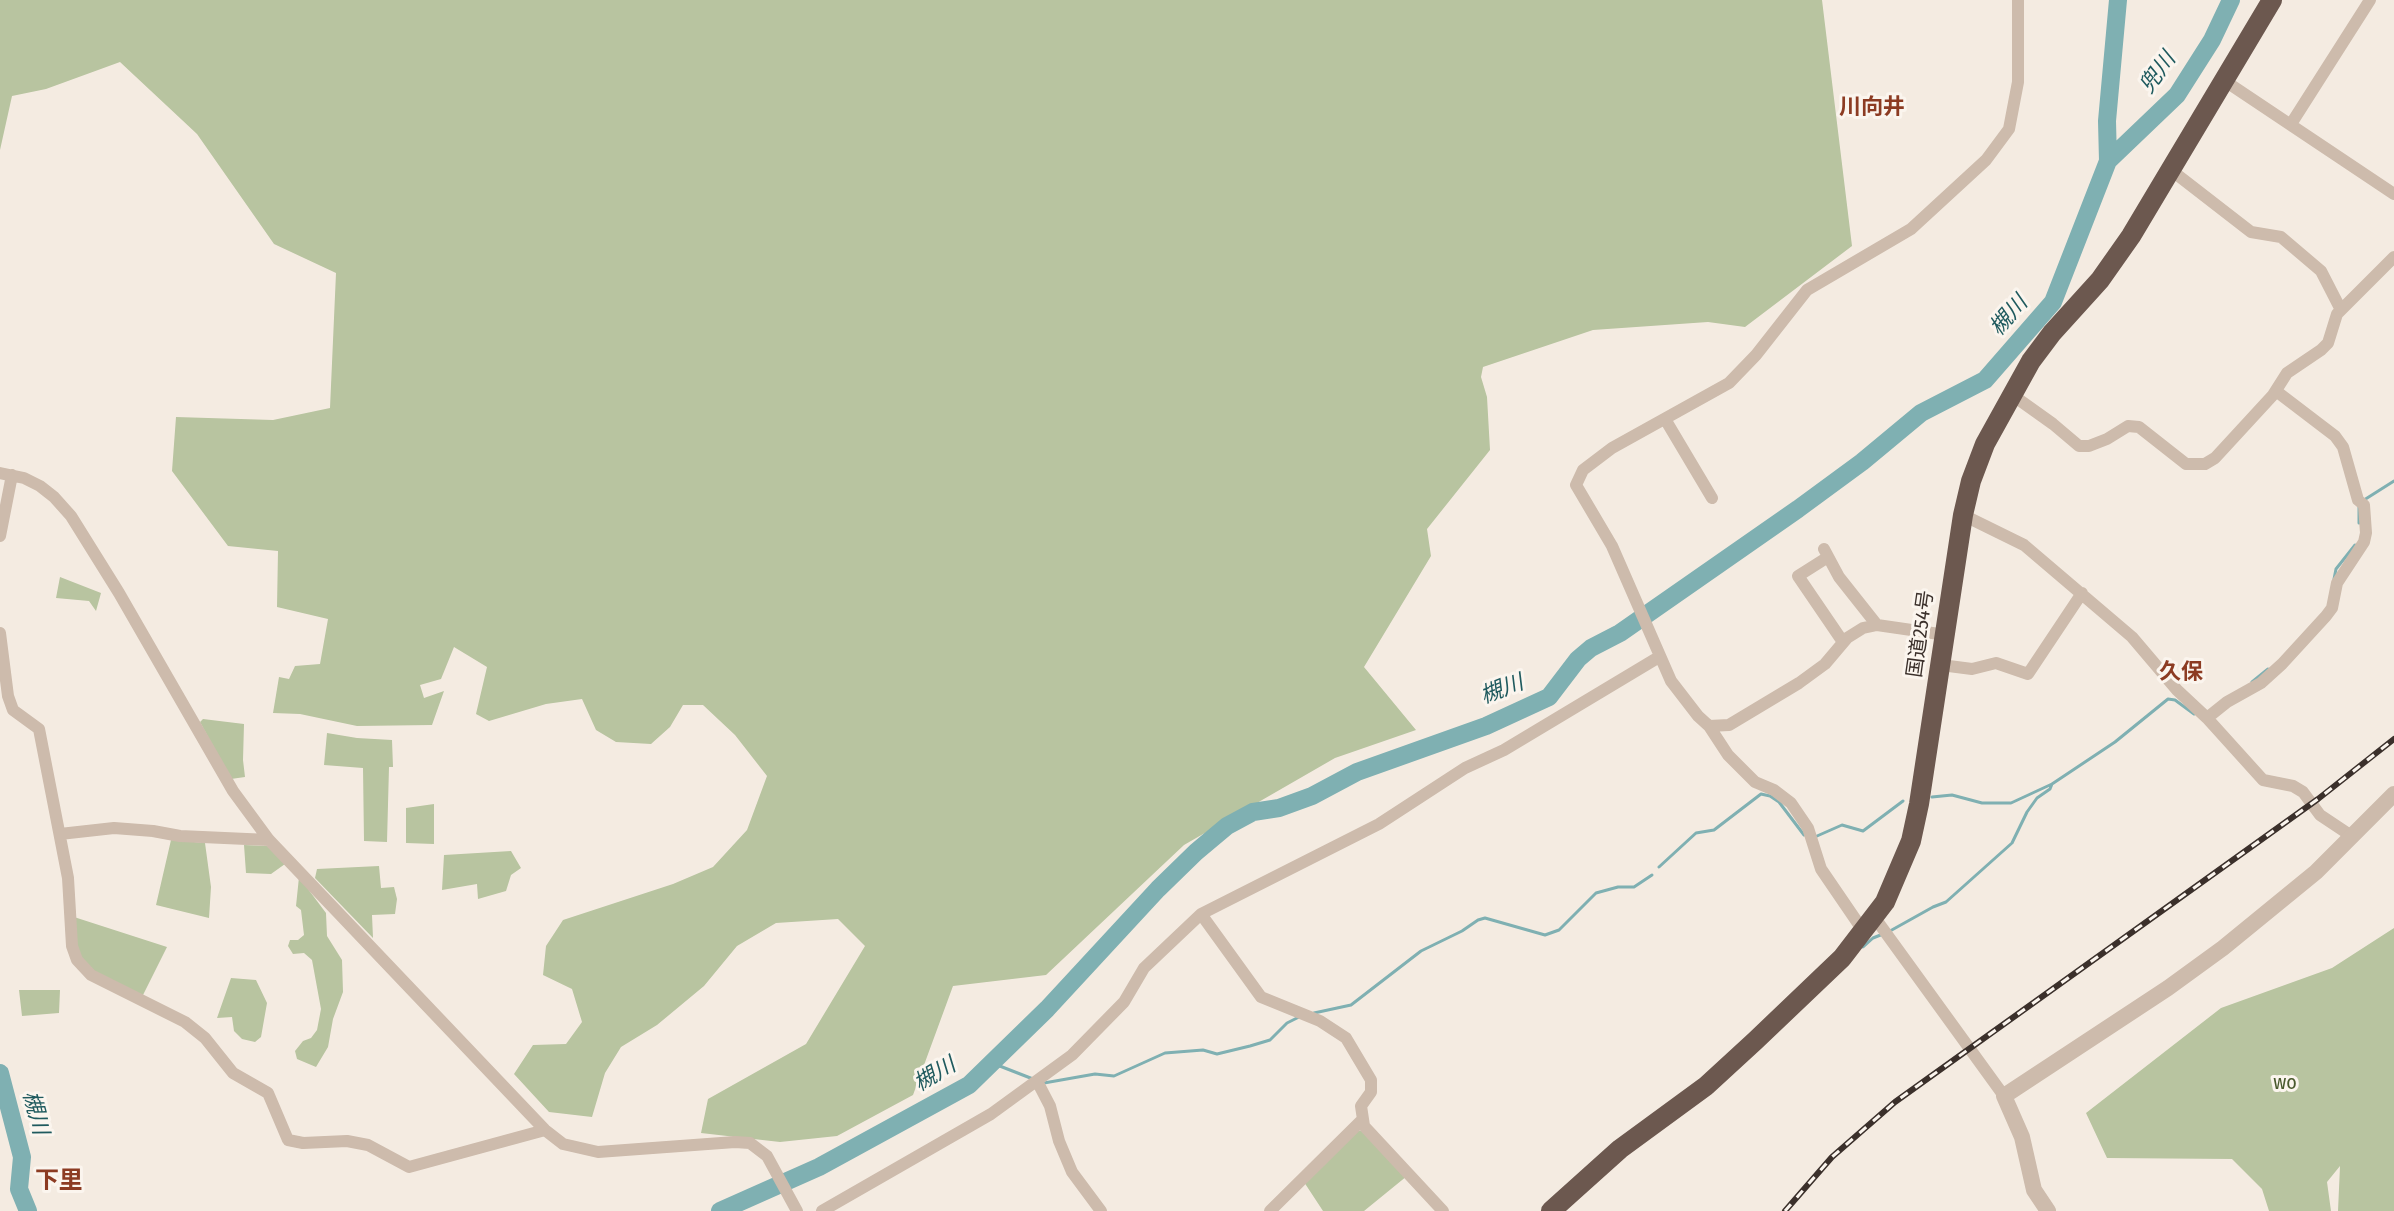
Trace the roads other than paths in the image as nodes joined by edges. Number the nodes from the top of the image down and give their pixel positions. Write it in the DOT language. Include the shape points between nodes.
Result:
graph roads {
  1 [pos="2018,0"];
  2 [pos="2272,0"];
  3 [pos="2370,0"];
  4 [pos="2225,81"];
  5 [pos="2291,124"];
  6 [pos="2171,170"];
  7 [pos="2394,194"];
  8 [pos="2394,257"];
  9 [pos="2341,310"];
  10 [pos="2276,391"];
  11 [pos="2011,394"];
  12 [pos="1665,419"];
  13 [pos="7,474"];
  14 [pos="1712,498"];
  15 [pos="1963,515"];
  16 [pos="0,536"];
  17 [pos="2082,593"];
  18 [pos="1877,625"];
  19 [pos="0,633"];
  20 [pos="1946,635"];
  21 [pos="1843,642"];
  22 [pos="1659,657"];
  23 [pos="1941,665"];
  24 [pos="2207,718"];
  25 [pos="1709,726"];
  26 [pos="2394,794"];
  27 [pos="60,834"];
  28 [pos="2353,837"];
  29 [pos="269,840"];
  30 [pos="1201,914"];
  31 [pos="1869,925"];
  32 [pos="1037,1081"];
  33 [pos="2004,1096"];
  34 [pos="1362,1120"];
  35 [pos="545,1130"];
  36 [pos="1091,1200"];
  37 [pos="1435,1209"];
  38 [pos="797,1211"];
  39 [pos="822,1211"];
  40 [pos="1080,1211"];
  41 [pos="1101,1211"];
  42 [pos="1270,1211"];
  43 [pos="1551,1211"];
  44 [pos="2048,1211"];
  1 -- 12 [label="street" via="2018,82 2009,129 1986,160 1911,229 1807,290 1729,383"];
  2 -- 4 [label="highway, 国道254号"];
  3 -- 5 [label="street"];
  4 -- 5 [label="street"];
  4 -- 6 [label="highway, 国道254号"];
  5 -- 7 [label="street"];
  6 -- 9 [label="street" via="2251,232 2281,237 2321,271"];
  6 -- 11 [label="highway, 国道254号" via="2100,280 2052,333"];
  8 -- 9 [label="street"];
  9 -- 10 [label="street" via="2328,343 2287,373"];
  10 -- 11 [label="street" via="2215,458 2195,466 2139,427 2128,426 2107,439 2079,446"];
  10 -- 24 [label="street" via="2343,447 2364,505 2366,533 2337,583 2326,616 2271,674"];
  11 -- 15 [label="highway, 国道254号" via="1985,444"];
  12 -- 14 [label="street"];
  12 -- 22 [label="street" via="1612,448 1577,478 1577,491 1612,546"];
  13 -- 16 [label="street"];
  13 -- 29 [label="street" via="40,486 71,516 233,791"];
  15 -- 17 [label="street" via="2024,545"];
  15 -- 20 [label="highway, 国道254号"];
  17 -- 23 [label="street" via="2028,674 1996,663 1972,669"];
  17 -- 24 [label="street" via="2132,637"];
  18 -- 20 [label="street"];
  18 -- 21 [label="street"];
  18 -- 21 [label="street" via="1826,553 1798,576"];
  19 -- 27 [label="street" via="8,696 13,710 39,729"];
  20 -- 23 [label="highway, 国道254号"];
  21 -- 25 [label="street" via="1799,683 1729,725"];
  22 -- 25 [label="street" via="1685,701"];
  22 -- 30 [label="street" via="1465,768 1379,824"];
  23 -- 31 [label="highway, 国道254号" via="1911,841 1885,902"];
  24 -- 28 [label="street" via="2263,780 2303,792 2320,815"];
  25 -- 31 [label="street" via="1755,782 1791,803 1808,828 1821,869"];
  26 -- 28 [label="street"];
  27 -- 29 [label="street" via="114,828"];
  27 -- 35 [label="street" via="77,960 91,975 185,1022 205,1038 233,1073 268,1093 288,1140 368,1145 409,1167"];
  28 -- 33 [label="street" via="2212,956"];
  29 -- 35 [label="street"];
  30 -- 32 [label="street" via="1144,968 1124,1002 1091,1038"];
  30 -- 34 [label="street" via="1261,997 1346,1038 1371,1080 1371,1092 1361,1106"];
  31 -- 33 [label="street"];
  31 -- 43 [label="highway, 国道254号" via="1842,958 1706,1086 1620,1149"];
  32 -- 36 [label="street" via="1072,1172"];
  32 -- 39 [label="street" via="991,1114"];
  33 -- 44 [label="street" via="2022,1137 2034,1190"];
  34 -- 37 [label="street"];
  34 -- 42 [label="street"];
  35 -- 38 [label="street" via="563,1144 598,1152 750,1143 769,1159"];
  36 -- 40 [label="street"];
  36 -- 41 [label="street"];
}
